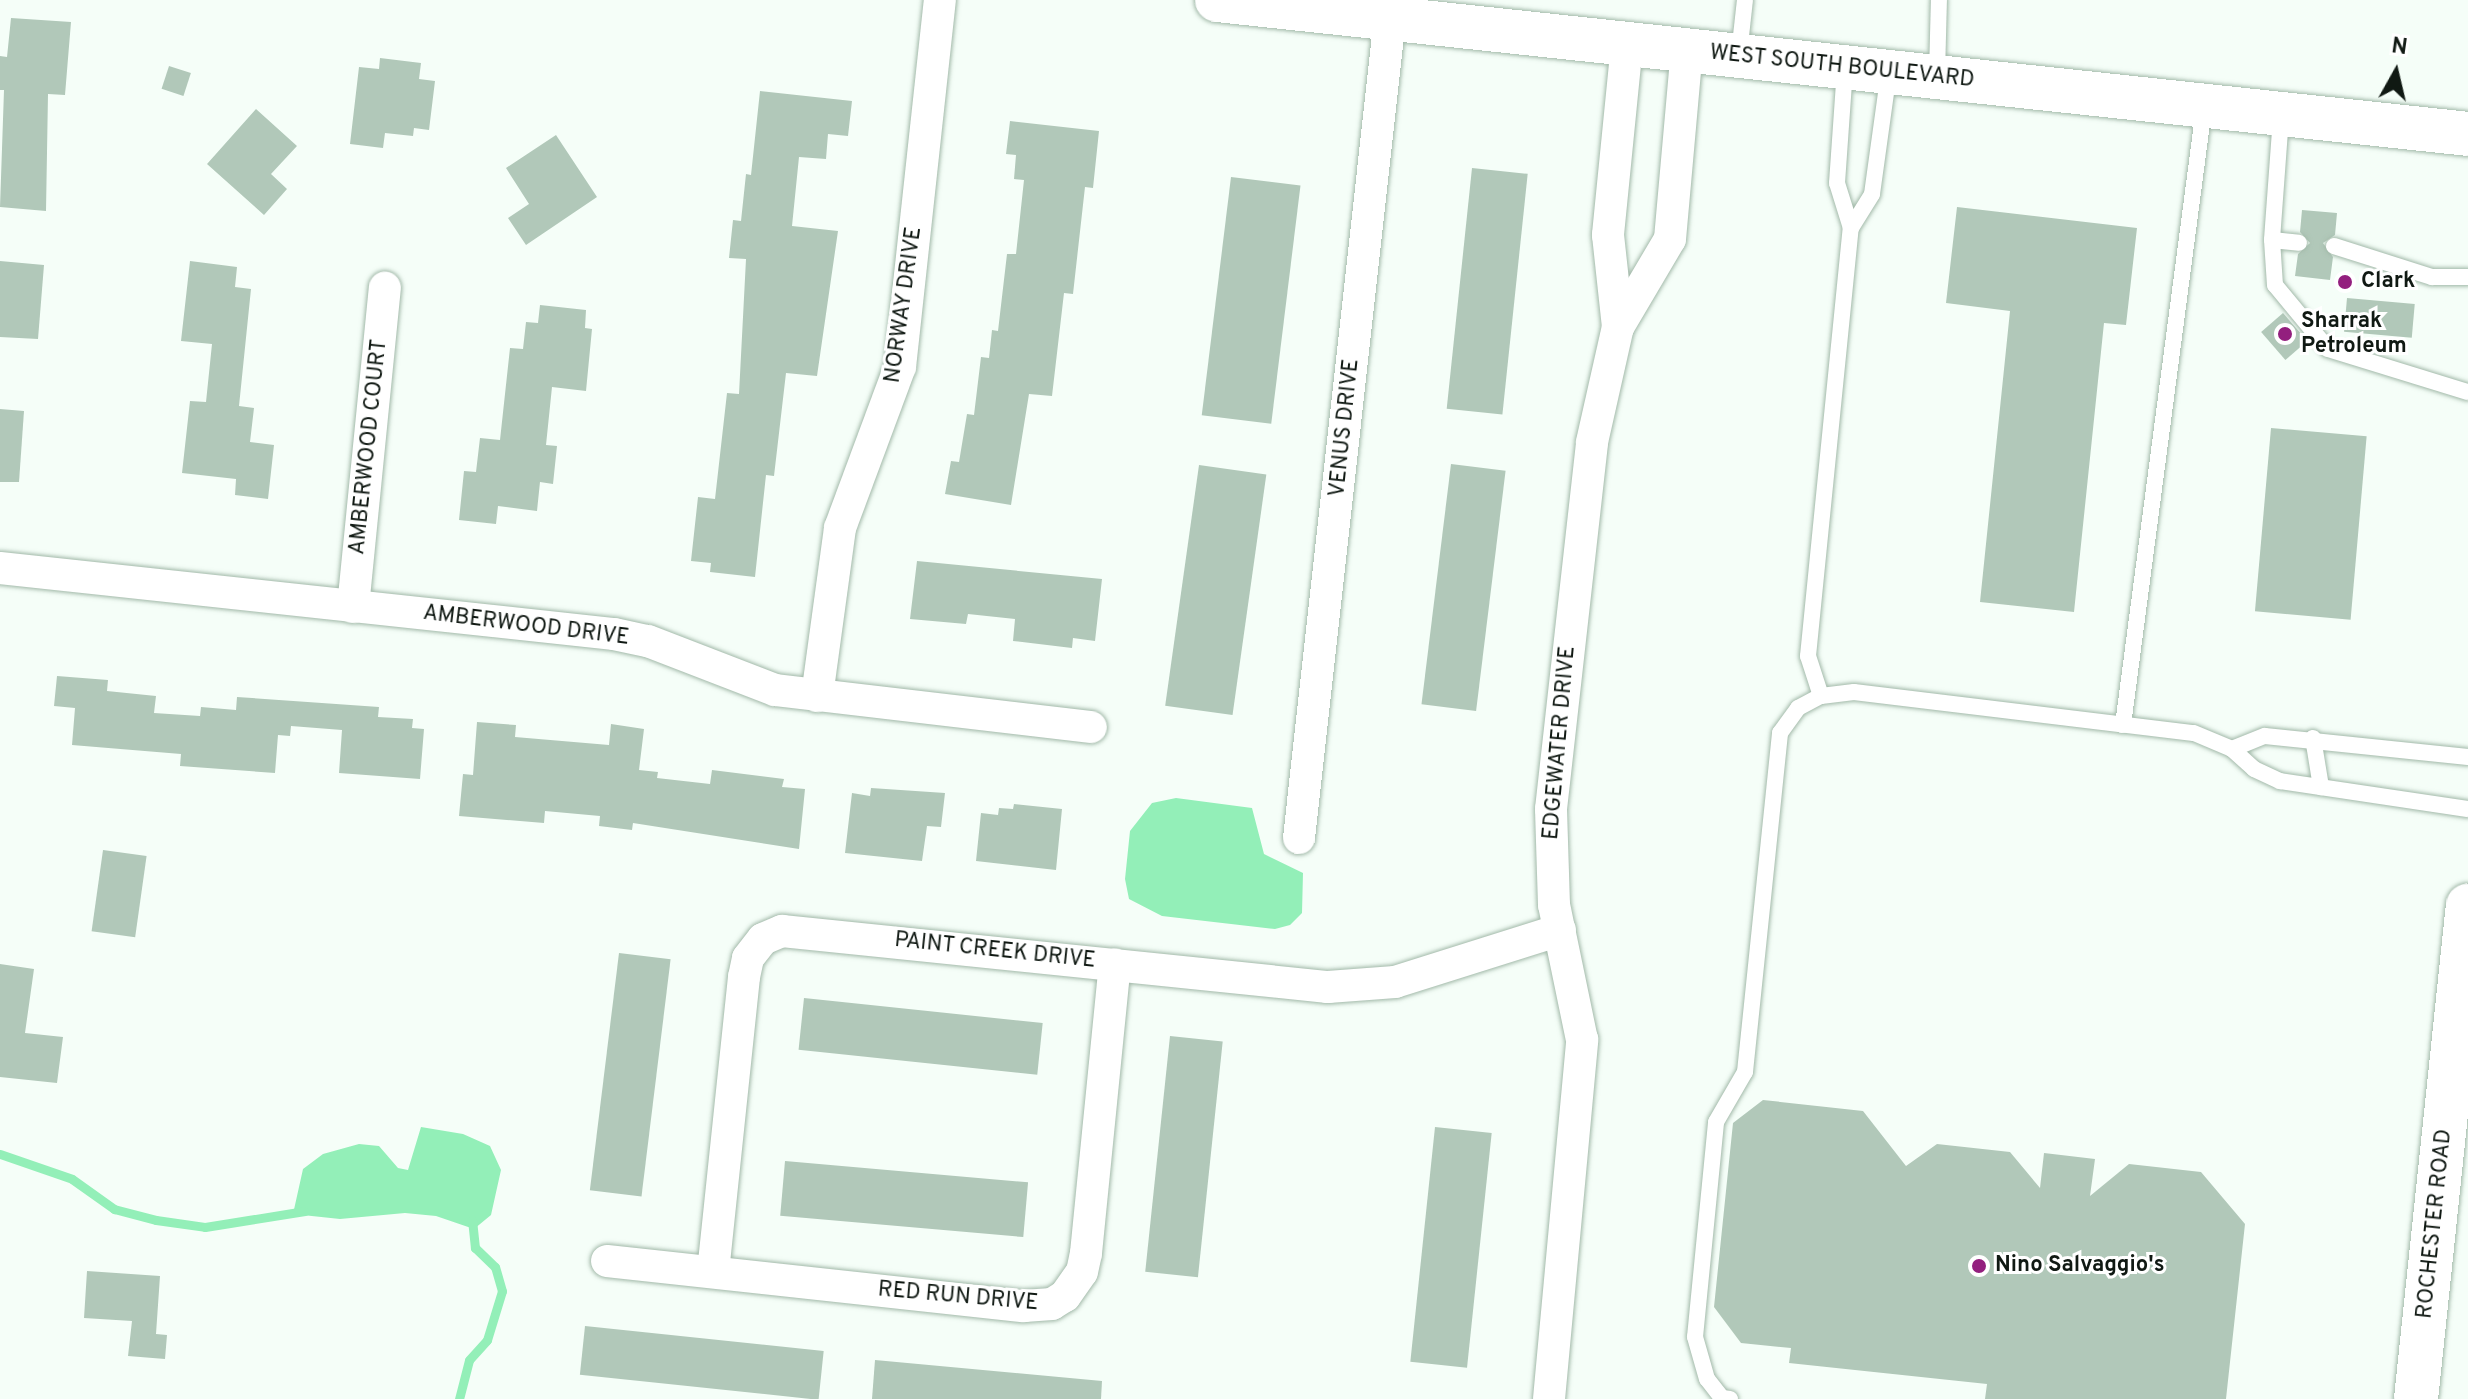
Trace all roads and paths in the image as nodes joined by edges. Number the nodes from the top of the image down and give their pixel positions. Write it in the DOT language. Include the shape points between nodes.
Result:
graph roads {
  1 [pos="940,0"];
  2 [pos="1745,0"];
  3 [pos="1939,0"];
  4 [pos="1235,1"];
  5 [pos="1390,18"];
  6 [pos="1627,44"];
  7 [pos="1687,50"];
  8 [pos="1739,56"];
  9 [pos="1845,66"];
  10 [pos="1889,72"];
  11 [pos="1937,77"];
  12 [pos="2205,107"];
  13 [pos="2281,115"];
  14 [pos="2468,134"];
  15 [pos="1851,228"];
  16 [pos="2272,240"];
  17 [pos="2299,243"];
  18 [pos="2334,246"];
  19 [pos="2468,277"];
  20 [pos="385,288"];
  21 [pos="1618,327"];
  22 [pos="2468,392"];
  23 [pos="0,568"];
  24 [pos="353,607"];
  25 [pos="817,696"];
  26 [pos="1821,696"];
  27 [pos="2123,725"];
  28 [pos="1091,727"];
  29 [pos="2313,738"];
  30 [pos="2232,749"];
  31 [pos="2468,757"];
  32 [pos="2321,787"];
  33 [pos="2468,809"];
  34 [pos="1299,838"];
  35 [pos="2468,906"];
  36 [pos="1560,930"];
  37 [pos="1115,964"];
  38 [pos="2461,1048"];
  39 [pos="2458,1104"];
  40 [pos="607,1261"];
  41 [pos="713,1272"];
  42 [pos="1549,1399"];
  43 [pos="1730,1399"];
  44 [pos="2416,1399"];
  1 -- 25 [label="street, NORWAY DRIVE" via="900,367 840,528"];
  2 -- 8 [label="lane"];
  3 -- 11 [label="lane"];
  4 -- 5 [label="street, WEST SOUTH BOULEVARD"];
  5 -- 6 [label="street, WEST SOUTH BOULEVARD"];
  5 -- 34 [label="street, VENUS DRIVE"];
  6 -- 7 [label="street, WEST SOUTH BOULEVARD"];
  6 -- 21 [label="street, EDGEWATER DRIVE" via="1608,235"];
  7 -- 8 [label="street, WEST SOUTH BOULEVARD"];
  7 -- 21 [label="street, EDGEWATER DRIVE" via="1670,239"];
  8 -- 9 [label="street, WEST SOUTH BOULEVARD"];
  9 -- 10 [label="street, WEST SOUTH BOULEVARD"];
  9 -- 15 [label="lane" via="1837,183"];
  10 -- 11 [label="street, WEST SOUTH BOULEVARD"];
  10 -- 15 [label="lane" via="1872,194"];
  11 -- 12 [label="street, WEST SOUTH BOULEVARD"];
  12 -- 13 [label="street, WEST SOUTH BOULEVARD"];
  12 -- 27 [label="lane"];
  13 -- 14 [label="street, WEST SOUTH BOULEVARD"];
  13 -- 16 [label="lane"];
  15 -- 26 [label="lane" via="1808,656"];
  16 -- 17 [label="lane"];
  16 -- 22 [label="lane" via="2275,285 2328,349"];
  18 -- 19 [label="lane" via="2432,277"];
  20 -- 24 [label="street, AMBERWOOD COURT"];
  21 -- 36 [label="street, EDGEWATER DRIVE" via="1592,442 1551,809 1550,859"];
  23 -- 24 [label="street, AMBERWOOD DRIVE"];
  24 -- 25 [label="street, AMBERWOOD DRIVE" via="630,637 757,685"];
  25 -- 28 [label="street, AMBERWOOD DRIVE"];
  26 -- 27 [label="lane" via="1854,692"];
  26 -- 43 [label="lane" via="1798,708 1780,733 1745,1072 1716,1122 1695,1337 1707,1379 1722,1398"];
  27 -- 30 [label="lane" via="2194,733"];
  29 -- 30 [label="lane" via="2265,736"];
  29 -- 31 [label="lane"];
  29 -- 32 [label="lane"];
  30 -- 32 [label="lane" via="2254,769 2280,781"];
  32 -- 33 [label="lane"];
  35 -- 38 [label="street, ROCHESTER ROAD"];
  36 -- 37 [label="street, PAINT CREEK DRIVE" via="1367,986"];
  36 -- 42 [label="street, EDGEWATER DRIVE" via="1580,1015 1582,1072"];
  37 -- 41 [label="street, RED RUN DRIVE" via="1086,1253 1082,1272 1065,1296 1052,1304 1024,1306"];
  37 -- 41 [label="street, PAINT CREEK DRIVE" via="804,930 763,939 748,958 744,977"];
  38 -- 39 [label="street, ROCHESTER ROAD"];
  39 -- 44 [label="street, ROCHESTER ROAD"];
  40 -- 41 [label="street, RED RUN DRIVE"];
}
